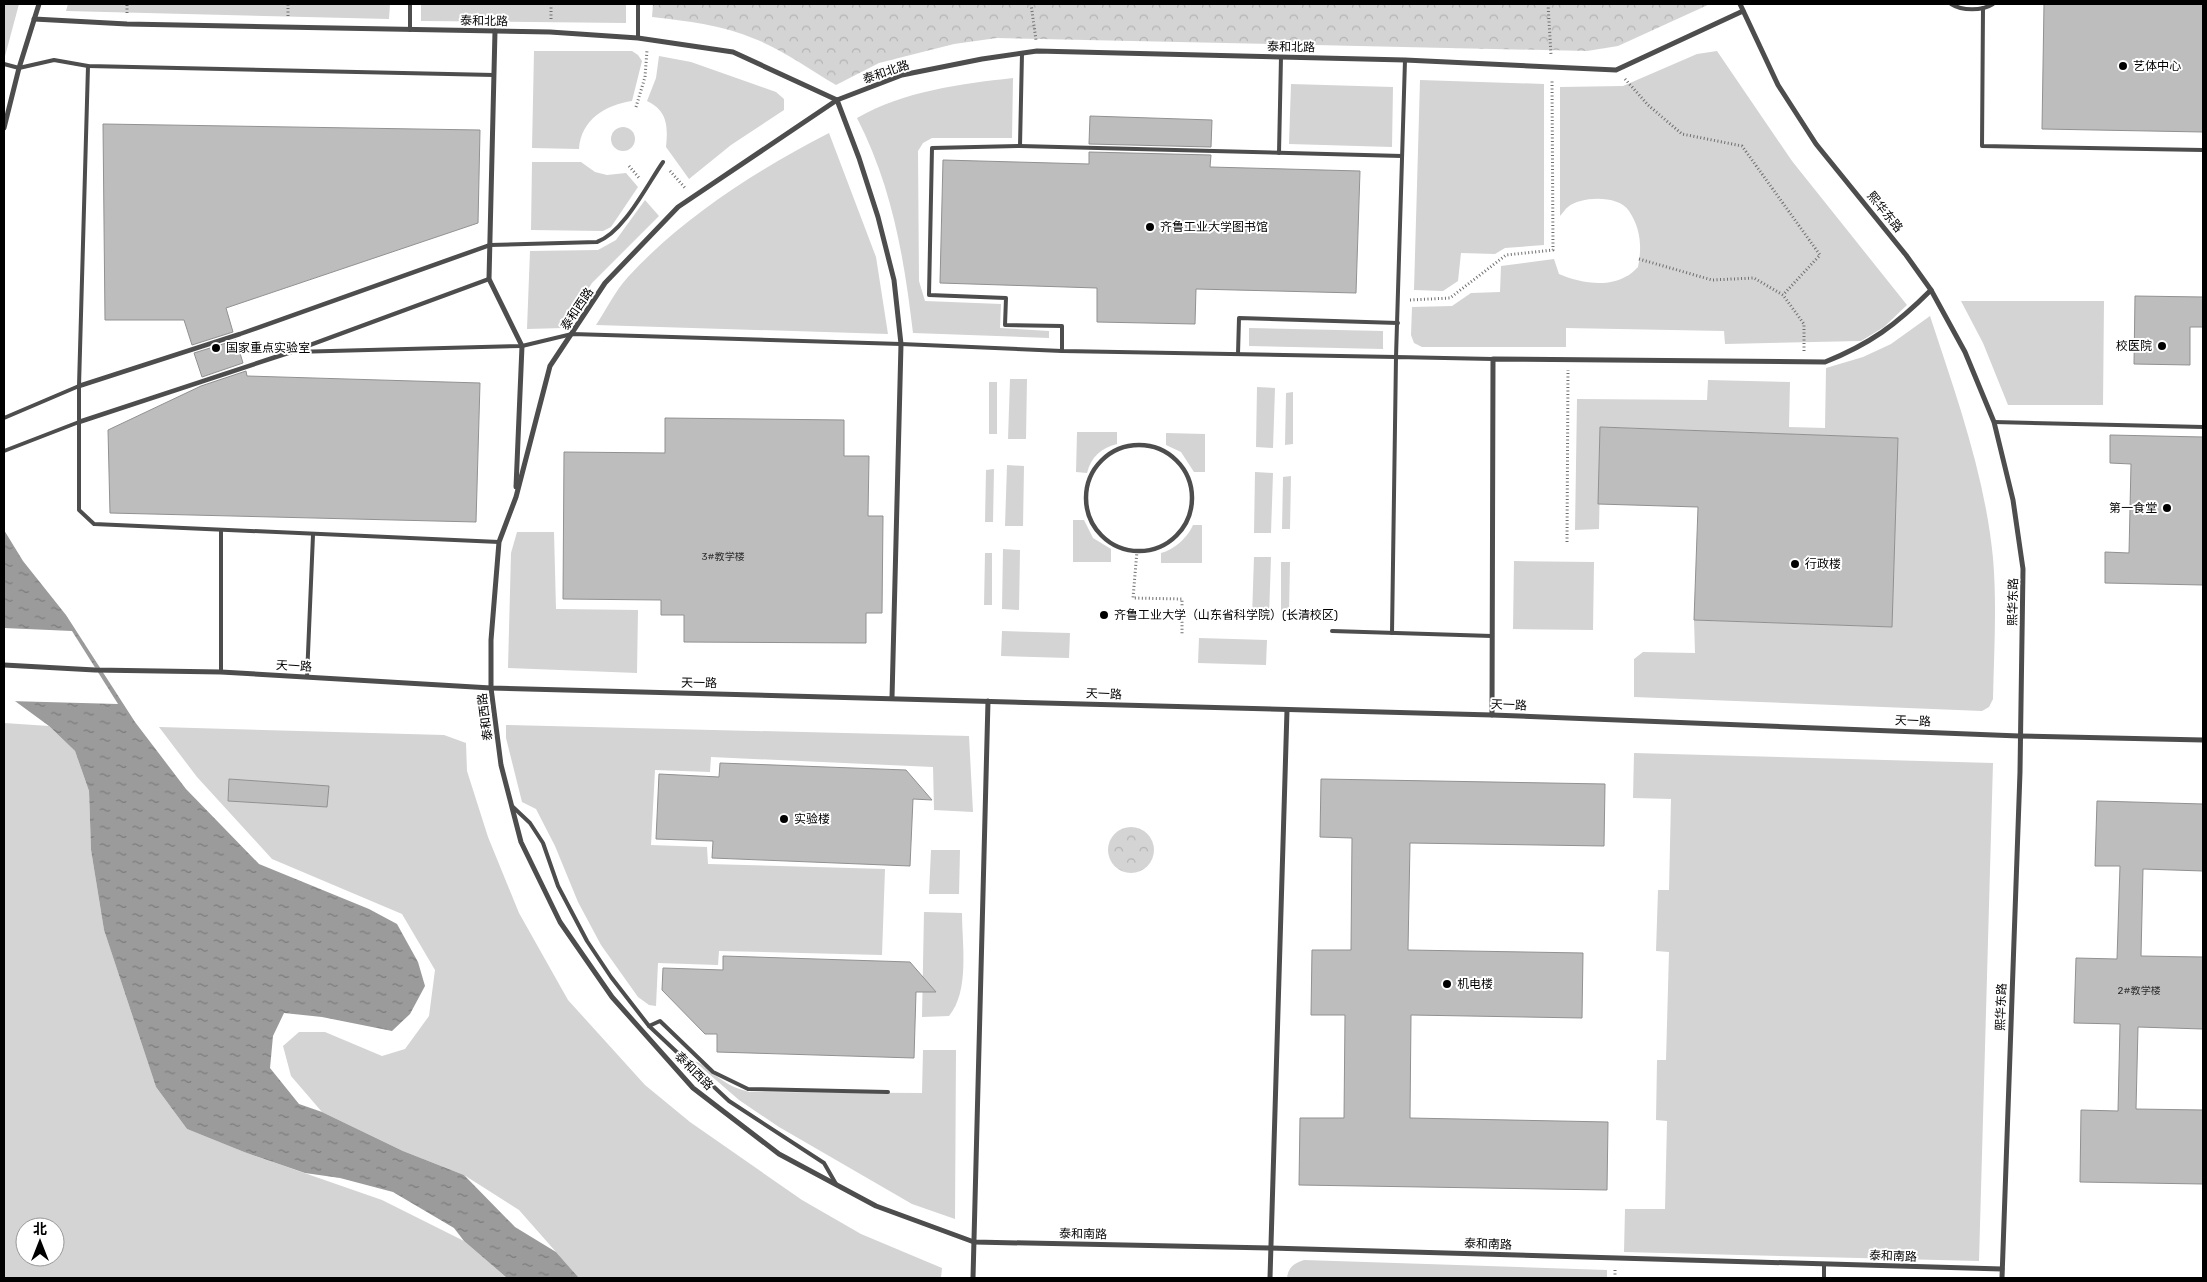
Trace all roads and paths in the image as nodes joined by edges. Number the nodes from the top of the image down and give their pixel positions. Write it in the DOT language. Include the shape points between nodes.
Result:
graph roads {
  1 [pos="39,4"];
  2 [pos="410,4"];
  3 [pos="638,4"];
  4 [pos="1031,4"];
  5 [pos="1548,4"];
  6 [pos="1740,4"];
  7 [pos="1951,4"];
  8 [pos="1993,4"];
  9 [pos="1983,8"];
  10 [pos="1743,12"];
  11 [pos="34,19"];
  12 [pos="410,30"];
  13 [pos="495,31"];
  14 [pos="638,38"];
  15 [pos="647,40"];
  16 [pos="1037,51"];
  17 [pos="1022,53"];
  18 [pos="1281,57"];
  19 [pos="1405,60"];
  20 [pos="4,64"];
  21 [pos="88,66"];
  22 [pos="1552,66"];
  23 [pos="19,68"];
  24 [pos="1616,70"];
  25 [pos="494,75"];
  26 [pos="838,100"];
  27 [pos="636,106"];
  28 [pos="4,128"];
  29 [pos="1020,146"];
  30 [pos="2203,150"];
  31 [pos="1279,153"];
  32 [pos="1402,156"];
  33 [pos="662,162"];
  34 [pos="490,245"];
  35 [pos="1639,259"];
  36 [pos="489,279"];
  37 [pos="1931,290"];
  38 [pos="1783,295"];
  39 [pos="1398,300"];
  40 [pos="1398,323"];
  41 [pos="572,334"];
  42 [pos="901,344"];
  43 [pos="522,346"];
  44 [pos="1062,351"];
  45 [pos="291,352"];
  46 [pos="1238,354"];
  47 [pos="1396,357"];
  48 [pos="1493,359"];
  49 [pos="1568,360"];
  50 [pos="1804,362"];
  51 [pos="78,386"];
  52 [pos="4,418"];
  53 [pos="79,422"];
  54 [pos="1994,422"];
  55 [pos="2203,427"];
  56 [pos="4,451"];
  57 [pos="516,497"];
  58 [pos="221,530"];
  59 [pos="313,534"];
  60 [pos="499,542"];
  61 [pos="1567,542"];
  62 [pos="1137,551"];
  63 [pos="1332,631"];
  64 [pos="1392,633"];
  65 [pos="1182,635"];
  66 [pos="1492,636"];
  67 [pos="4,665"];
  68 [pos="221,672"];
  69 [pos="307,677"];
  70 [pos="491,688"];
  71 [pos="892,698"];
  72 [pos="988,701"];
  73 [pos="1287,710"];
  74 [pos="1492,715"];
  75 [pos="2019,736"];
  76 [pos="2203,740"];
  77 [pos="512,806"];
  78 [pos="649,1026"];
  79 [pos="888,1092"];
  80 [pos="836,1184"];
  81 [pos="974,1242"];
  82 [pos="1270,1248"];
  83 [pos="1824,1264"];
  84 [pos="2002,1269"];
  85 [pos="973,1278"];
  86 [pos="1270,1278"];
  87 [pos="1824,1278"];
  88 [pos="2002,1278"];
  1 -- 11 [label="street"];
  2 -- 12 [label="lane"];
  3 -- 14 [label="lane"];
  4 -- 16 [label="path"];
  5 -- 22 [label="path"];
  6 -- 10 [label="street, 熙华东路"];
  7 -- 9 [label="lane" via="1968,10"];
  8 -- 9 [label="lane"];
  9 -- 30 [label="lane" via="1982,146"];
  10 -- 24 [label="street, 泰和北路"];
  10 -- 37 [label="street, 熙华东路" via="1778,85 1816,144"];
  11 -- 12 [label="street, 泰和北路"];
  11 -- 23 [label="street"];
  12 -- 13 [label="street, 泰和北路"];
  13 -- 14 [label="street, 泰和北路"];
  13 -- 25 [label="street"];
  14 -- 15 [label="street, 泰和北路"];
  15 -- 26 [label="street, 泰和北路" via="732,52"];
  15 -- 27 [label="path" via="645,76"];
  16 -- 17 [label="street, 泰和北路"];
  16 -- 18 [label="street, 泰和北路"];
  17 -- 26 [label="street, 泰和北路" via="902,75"];
  17 -- 29 [label="lane"];
  18 -- 19 [label="street, 泰和北路"];
  18 -- 31 [label="lane"];
  19 -- 22 [label="street, 泰和北路"];
  19 -- 32 [label="lane"];
  20 -- 23 [label="lane"];
  21 -- 23 [label="lane" via="54,60"];
  21 -- 25 [label="lane"];
  21 -- 51 [label="lane"];
  22 -- 24 [label="street, 泰和北路"];
  22 -- 39 [label="path" via="1553,250 1506,255 1450,298"];
  23 -- 28 [label="street"];
  24 -- 38 [label="path" via="1648,105 1682,134 1742,146 1820,255"];
  25 -- 34 [label="street"];
  26 -- 41 [label="street, 泰和西路" via="678,207 606,283"];
  26 -- 42 [label="street" via="878,217 894,280"];
  29 -- 31 [label="lane"];
  29 -- 44 [label="lane" via="932,148 929,295 1006,298 1005,325 1062,326"];
  31 -- 32 [label="lane"];
  32 -- 39 [label="lane"];
  33 -- 34 [label="lane" via="615,231 603,240"];
  34 -- 36 [label="street"];
  34 -- 51 [label="street" via="240,334"];
  35 -- 38 [label="path" via="1712,280 1754,278"];
  36 -- 43 [label="street"];
  36 -- 45 [label="street"];
  37 -- 50 [label="street" via="1900,320 1855,350 1825,362"];
  37 -- 54 [label="street, 熙华东路" via="1965,352"];
  38 -- 50 [label="path" via="1804,324"];
  39 -- 40 [label="lane"];
  40 -- 46 [label="lane" via="1239,318"];
  40 -- 47 [label="lane"];
  41 -- 42 [label="lane"];
  41 -- 43 [label="lane"];
  41 -- 57 [label="street, 泰和西路" via="550,366"];
  42 -- 44 [label="lane"];
  42 -- 71 [label="street"];
  43 -- 45 [label="lane"];
  43 -- 57 [label="street"];
  44 -- 46 [label="lane"];
  45 -- 53 [label="street"];
  46 -- 47 [label="lane"];
  47 -- 48 [label="lane"];
  47 -- 64 [label="lane"];
  48 -- 49 [label="street"];
  48 -- 66 [label="street"];
  49 -- 50 [label="street"];
  49 -- 61 [label="path"];
  51 -- 52 [label="lane"];
  51 -- 53 [label="lane"];
  53 -- 56 [label="lane"];
  53 -- 58 [label="lane" via="78,510 94,524"];
  54 -- 55 [label="lane"];
  54 -- 75 [label="street, 熙华东路" via="2014,500 2024,569"];
  57 -- 60 [label="street, 泰和西路"];
  58 -- 59 [label="lane"];
  58 -- 68 [label="lane"];
  59 -- 60 [label="lane"];
  59 -- 69 [label="lane"];
  60 -- 70 [label="street, 泰和西路" via="491,640"];
  62 -- 62 [label="street" via="1120,548 1094,527 1086,496 1089,479 1097,465 1125,447 1141,445 1157,448 1172,456 1183,468 1192,500 1189,516 1181,531 1153,549"];
  62 -- 65 [label="path" via="1133,598 1182,599"];
  63 -- 64 [label="lane"];
  64 -- 66 [label="lane"];
  66 -- 74 [label="street"];
  67 -- 68 [label="street, 天一路"];
  68 -- 69 [label="street, 天一路"];
  69 -- 70 [label="street, 天一路"];
  70 -- 71 [label="street, 天一路"];
  70 -- 77 [label="street, 泰和西路" via="501,765"];
  71 -- 72 [label="street, 天一路"];
  72 -- 73 [label="street, 天一路"];
  72 -- 81 [label="street"];
  73 -- 74 [label="street, 天一路"];
  73 -- 82 [label="street"];
  74 -- 75 [label="street, 天一路"];
  75 -- 76 [label="street, 天一路"];
  75 -- 84 [label="street, 熙华东路"];
  77 -- 78 [label="lane" via="530,823 543,843 558,886 587,941"];
  77 -- 80 [label="street, 泰和西路" via="521,842 560,922 612,996 693,1088 779,1154"];
  78 -- 79 [label="lane" via="660,1020 713,1072 748,1089"];
  78 -- 80 [label="lane" via="729,1101 824,1163"];
  80 -- 81 [label="street, 泰和西路" via="876,1206"];
  81 -- 82 [label="street, 泰和南路"];
  81 -- 85 [label="street"];
  82 -- 83 [label="street, 泰和南路"];
  82 -- 86 [label="street"];
  83 -- 84 [label="street, 泰和南路"];
  83 -- 87 [label="lane"];
  84 -- 88 [label="street, 熙华东路"];
}
